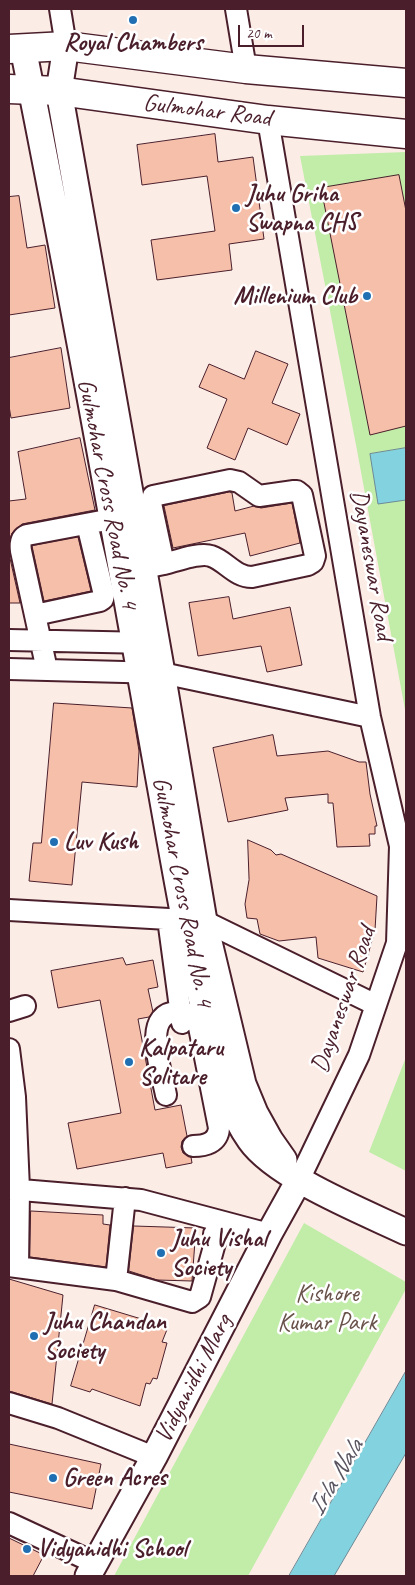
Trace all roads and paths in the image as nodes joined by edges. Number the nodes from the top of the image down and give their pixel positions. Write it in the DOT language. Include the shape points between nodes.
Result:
graph roads {
  1 [pos="60,9"];
  2 [pos="236,9"];
  3 [pos="66,46"];
  4 [pos="16,48"];
  5 [pos="246,69"];
  6 [pos="397,82"];
  7 [pos="20,89"];
  8 [pos="59,91"];
  9 [pos="268,120"];
  10 [pos="402,133"];
  11 [pos="112,519"];
  12 [pos="87,524"];
  13 [pos="154,566"];
  14 [pos="35,615"];
  15 [pos="9,640"];
  16 [pos="41,640"];
  17 [pos="146,643"];
  18 [pos="9,669"];
  19 [pos="46,670"];
  20 [pos="151,673"];
  21 [pos="370,717"];
  22 [pos="9,910"];
  23 [pos="185,920"];
  24 [pos="376,1005"];
  25 [pos="181,1018"];
  26 [pos="9,1049"];
  27 [pos="166,1095"];
  28 [pos="12,1097"];
  29 [pos="230,1129"];
  30 [pos="194,1146"];
  31 [pos="299,1180"];
  32 [pos="14,1189"];
  33 [pos="112,1193"];
  34 [pos="406,1232"];
  35 [pos="214,1234"];
  36 [pos="269,1234"];
  37 [pos="13,1266"];
  38 [pos="112,1279"];
  39 [pos="9,1403"];
  40 [pos="154,1457"];
  41 [pos="9,1523"];
  42 [pos="92,1570"];
  1 -- 3 [label="street"];
  2 -- 5 [label="street"];
  3 -- 4 [label="main road, Gulmohar Road"];
  3 -- 5 [label="main road, Gulmohar Road"];
  3 -- 8 [label="street, Gulmohar Cross Road No. 4"];
  4 -- 7 [label="street, Gulmohar Cross Road No. 4"];
  5 -- 6 [label="main road, Gulmohar Road"];
  7 -- 8 [label="main road, Gulmohar Road"];
  7 -- 11 [label="street, Gulmohar Cross Road No. 4"];
  8 -- 9 [label="main road, Gulmohar Road"];
  8 -- 13 [label="street, Gulmohar Cross Road No. 4"];
  9 -- 10 [label="main road, Gulmohar Road"];
  9 -- 21 [label="street, Dayaneswar Road"];
  11 -- 12 [label="street"];
  11 -- 17 [label="street, Gulmohar Cross Road No. 4"];
  12 -- 14 [label="street" via="23,537 21,551"];
  12 -- 14 [label="street" via="103,599"];
  13 -- 13 [label="street" via="209,555 244,577 252,577 308,565 315,556 302,495 294,490 258,496 239,482 226,480 153,496"];
  13 -- 17 [label="street, Gulmohar Cross Road No. 4"];
  14 -- 16 [label="street"];
  15 -- 16 [label="street"];
  16 -- 17 [label="street"];
  16 -- 19 [label="street"];
  17 -- 20 [label="street, Gulmohar Cross Road No. 4"];
  18 -- 19 [label="street"];
  19 -- 20 [label="street"];
  20 -- 21 [label="street"];
  20 -- 23 [label="street, Gulmohar Cross Road No. 4"];
  21 -- 24 [label="street, Dayaneswar Road" via="400,846 397,943"];
  22 -- 23 [label="street"];
  23 -- 24 [label="street"];
  23 -- 25 [label="street"];
  23 -- 29 [label="street, Gulmohar Cross Road No. 4" via="199,990 230,1105"];
  23 -- 31 [label="street, Gulmohar Cross Road No. 4" via="254,1113"];
  24 -- 31 [label="street, Dayaneswar Road" via="359,1055"];
  25 -- 27 [label="street" via="173,1012 164,1016 156,1030"];
  25 -- 29 [label="street" via="189,1013 198,1022"];
  26 -- 28 [label="street"];
  28 -- 32 [label="street"];
  29 -- 30 [label="street" via="206,1145"];
  29 -- 31 [label="street, Gulmohar Cross Road No. 4"];
  31 -- 34 [label="street"];
  31 -- 36 [label="street, Vidyanidhi Marg"];
  32 -- 33 [label="street"];
  32 -- 37 [label="street"];
  33 -- 36 [label="street"];
  33 -- 38 [label="street"];
  35 -- 38 [label="street" via="215,1243 200,1297 196,1300 187,1301"];
  36 -- 40 [label="street, Vidyanidhi Marg"];
  37 -- 38 [label="street"];
  39 -- 40 [label="street" via="58,1418"];
  40 -- 42 [label="street, Vidyanidhi Marg"];
  41 -- 42 [label="street"];
}
